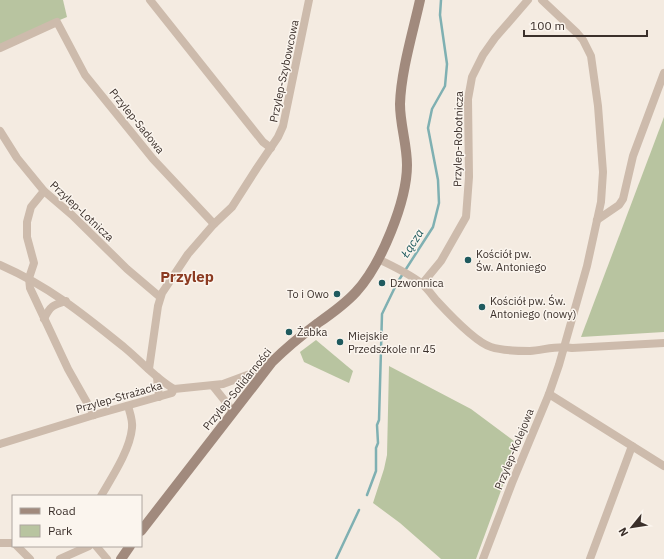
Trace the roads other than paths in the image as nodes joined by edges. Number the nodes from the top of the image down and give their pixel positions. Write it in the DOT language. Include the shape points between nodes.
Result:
graph roads {
  1 [pos="150,0"];
  2 [pos="310,0"];
  3 [pos="420,0"];
  4 [pos="528,0"];
  5 [pos="542,0"];
  6 [pos="0,48"];
  7 [pos="664,73"];
  8 [pos="0,131"];
  9 [pos="271,148"];
  10 [pos="44,191"];
  11 [pos="597,220"];
  12 [pos="214,224"];
  13 [pos="378,259"];
  14 [pos="0,265"];
  15 [pos="29,278"];
  16 [pos="422,284"];
  17 [pos="160,297"];
  18 [pos="66,301"];
  19 [pos="44,318"];
  20 [pos="664,344"];
  21 [pos="565,346"];
  22 [pos="266,368"];
  23 [pos="149,369"];
  24 [pos="157,377"];
  25 [pos="213,386"];
  26 [pos="174,389"];
  27 [pos="549,394"];
  28 [pos="159,398"];
  29 [pos="128,406"];
  30 [pos="233,410"];
  31 [pos="94,415"];
  32 [pos="0,444"];
  33 [pos="632,446"];
  34 [pos="664,466"];
  35 [pos="102,495"];
  36 [pos="142,530"];
  37 [pos="0,543"];
  38 [pos="12,543"];
  39 [pos="18,547"];
  40 [pos="87,547"];
  41 [pos="97,547"];
  42 [pos="129,547"];
  43 [pos="30,559"];
  44 [pos="60,559"];
  45 [pos="107,559"];
  46 [pos="121,559"];
  47 [pos="483,559"];
  48 [pos="590,559"];
  1 -- 9 [label="street" via="263,142"];
  2 -- 9 [label="street, Przylep-Szybowcowa" via="286,118"];
  3 -- 13 [label="main road, Przylep-Solidarności" via="401,91 401,118 407,164 404,188 398,211"];
  4 -- 16 [label="street, Przylep-Robotnicza" via="495,38 472,77 468,99 469,177 466,217 441,262"];
  5 -- 11 [label="street, Przylep-Kolejowa" via="577,33 591,56 603,172"];
  6 -- 12 [label="street, Przylep-Sadowa" via="57,22 85,75 153,158"];
  7 -- 11 [label="street" via="633,156 623,199 619,205"];
  8 -- 10 [label="street, Przylep-Lotnicza" via="17,158"];
  9 -- 12 [label="street, Przylep-Szybowcowa" via="232,207"];
  10 -- 15 [label="street" via="31,207 26,222 34,263"];
  10 -- 17 [label="street, Przylep-Lotnicza"];
  11 -- 21 [label="street, Przylep-Kolejowa"];
  12 -- 17 [label="street, Przylep-Szybowcowa" via="188,254"];
  13 -- 16 [label="street"];
  13 -- 22 [label="main road, Przylep-Solidarności" via="364,283 351,297 288,347"];
  14 -- 15 [label="street"];
  15 -- 18 [label="street"];
  15 -- 19 [label="street" via="30,288"];
  16 -- 21 [label="street" via="462,325 489,346 505,350 530,350"];
  17 -- 23 [label="street, Przylep-Szybowcowa"];
  18 -- 19 [label="street" via="49,308"];
  18 -- 23 [label="street"];
  19 -- 31 [label="street" via="68,369"];
  20 -- 21 [label="street" via="572,348"];
  21 -- 27 [label="street, Przylep-Kolejowa"];
  22 -- 25 [label="street, Przylep-Strażacka"];
  22 -- 30 [label="main road, Przylep-Solidarności"];
  23 -- 24 [label="street"];
  24 -- 26 [label="street"];
  24 -- 28 [label="street"];
  25 -- 26 [label="street, Przylep-Strażacka"];
  25 -- 30 [label="street"];
  26 -- 28 [label="street, Przylep-Strażacka" via="172,393"];
  27 -- 33 [label="street"];
  27 -- 47 [label="street, Przylep-Kolejowa"];
  28 -- 29 [label="street, Przylep-Strażacka"];
  29 -- 31 [label="street, Przylep-Strażacka"];
  29 -- 35 [label="street" via="132,422 129,440"];
  30 -- 36 [label="main road, Przylep-Solidarności"];
  31 -- 32 [label="street, Przylep-Strażacka"];
  33 -- 34 [label="street"];
  33 -- 48 [label="street"];
  37 -- 38 [label="street"];
  39 -- 43 [label="street"];
  40 -- 44 [label="street"];
  41 -- 45 [label="street"];
  42 -- 46 [label="main road"];
}
